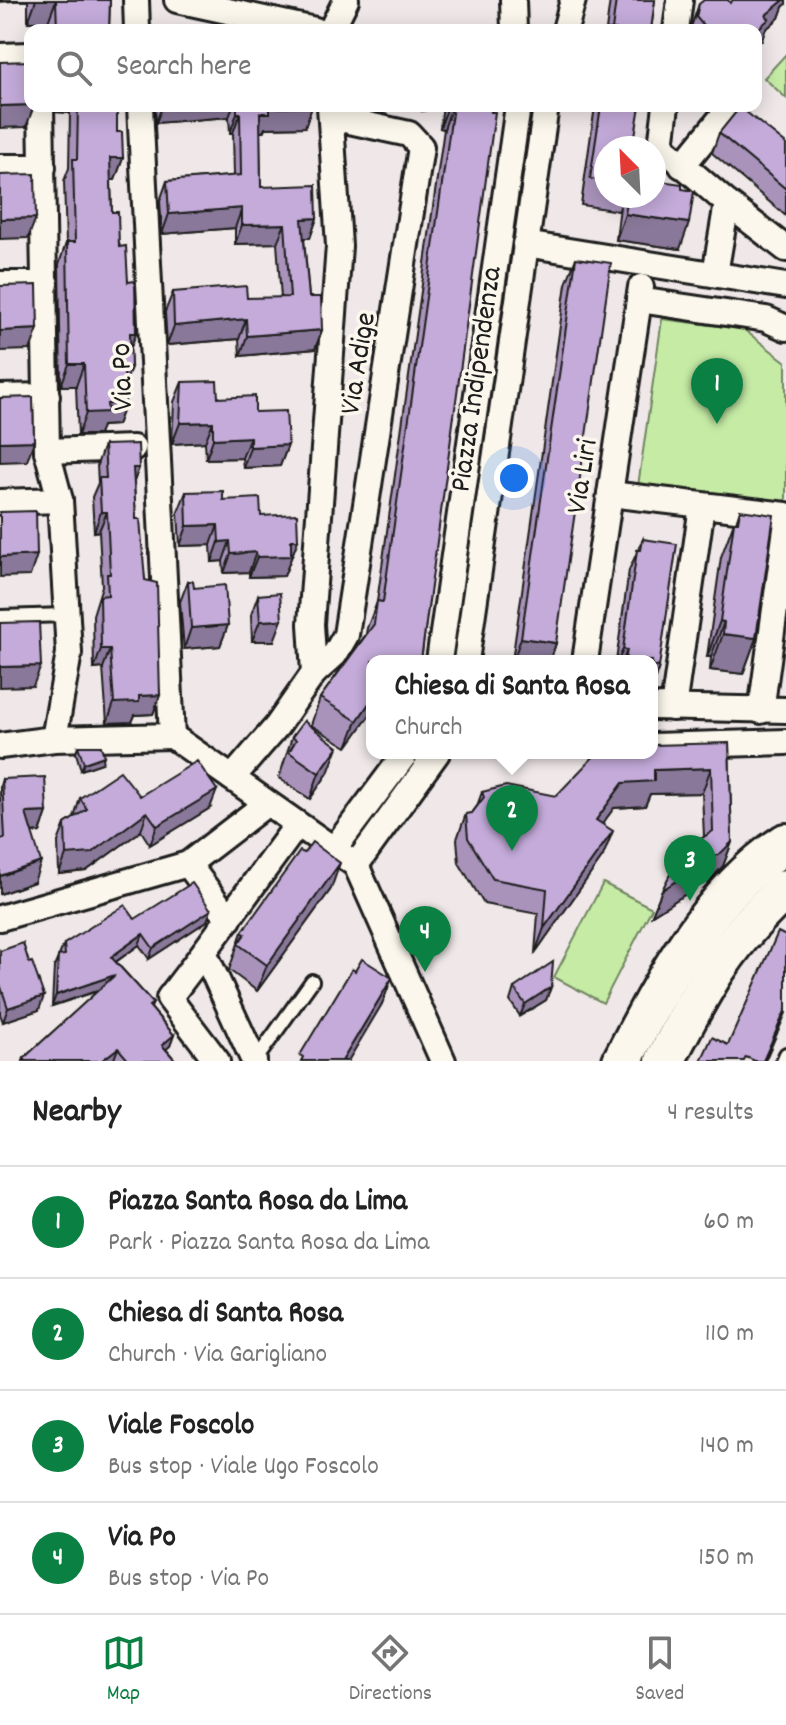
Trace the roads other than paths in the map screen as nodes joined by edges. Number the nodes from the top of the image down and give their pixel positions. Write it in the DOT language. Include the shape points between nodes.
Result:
graph roads {
  1 [pos="136,0"];
  2 [pos="177,0"];
  3 [pos="346,0"];
  4 [pos="513,0"];
  5 [pos="573,0"];
  6 [pos="680,0"];
  7 [pos="137,24"];
  8 [pos="287,24"];
  9 [pos="334,24"];
  10 [pos="514,24"];
  11 [pos="567,24"];
  12 [pos="677,24"];
  13 [pos="24,55"];
  14 [pos="0,56"];
  15 [pos="41,112"];
  16 [pos="140,112"];
  17 [pos="330,112"];
  18 [pos="333,112"];
  19 [pos="517,112"];
  20 [pos="545,112"];
  21 [pos="665,112"];
  22 [pos="726,112"];
  23 [pos="738,112"];
  24 [pos="753,125"];
  25 [pos="682,166"];
  26 [pos="0,167"];
  27 [pos="43,167"];
  28 [pos="727,203"];
  29 [pos="525,244"];
  30 [pos="786,249"];
  31 [pos="644,264"];
  32 [pos="715,274"];
  33 [pos="0,284"];
  34 [pos="46,284"];
  35 [pos="786,286"];
  36 [pos="639,300"];
  37 [pos="786,328"];
  38 [pos="47,396"];
  39 [pos="0,397"];
  40 [pos="155,448"];
  41 [pos="47,451"];
  42 [pos="610,494"];
  43 [pos="60,500"];
  44 [pos="0,502"];
  45 [pos="702,506"];
  46 [pos="786,515"];
  47 [pos="786,529"];
  48 [pos="66,615"];
  49 [pos="0,617"];
  50 [pos="440,655"];
  51 [pos="467,655"];
  52 [pos="586,655"];
  53 [pos="314,673"];
  54 [pos="662,707"];
  55 [pos="786,710"];
  56 [pos="761,711"];
  57 [pos="172,736"];
  58 [pos="54,739"];
  59 [pos="786,742"];
  60 [pos="0,746"];
  61 [pos="658,746"];
  62 [pos="402,759"];
  63 [pos="433,759"];
  64 [pos="232,778"];
  65 [pos="266,804"];
  66 [pos="297,825"];
  67 [pos="786,843"];
  68 [pos="334,849"];
  69 [pos="188,864"];
  70 [pos="356,865"];
  71 [pos="786,889"];
  72 [pos="0,918"];
  73 [pos="229,919"];
  74 [pos="204,952"];
  75 [pos="312,981"];
  76 [pos="786,1054"];
  77 [pos="443,1060"];
  78 [pos="217,1061"];
  79 [pos="254,1061"];
  80 [pos="622,1061"];
  81 [pos="665,1061"];
  82 [pos="783,1061"];
  1 -- 7 [label="street"];
  2 -- 8 [label="street"];
  3 -- 9 [label="street"];
  4 -- 10 [label="street"];
  5 -- 11 [label="street"];
  6 -- 12 [label="street"];
  13 -- 14 [label="street"];
  15 -- 27 [label="street"];
  16 -- 40 [label="street, Via Po"];
  17 -- 53 [label="street, Via Adige" via="339,246 311,624"];
  18 -- 53 [label="street, Via Adige" via="409,134 421,147 346,635"];
  19 -- 50 [label="street, Piazza Indipendenza"];
  20 -- 29 [label="street, Piazza Indipendenza"];
  21 -- 25 [label="street" via="661,146"];
  22 -- 25 [label="street"];
  23 -- 24 [label="street"];
  25 -- 28 [label="street"];
  26 -- 27 [label="street"];
  27 -- 34 [label="street"];
  28 -- 30 [label="street"];
  28 -- 32 [label="street"];
  29 -- 31 [label="street"];
  29 -- 51 [label="street, Piazza Indipendenza"];
  31 -- 32 [label="street"];
  31 -- 36 [label="street, Via Liri"];
  32 -- 35 [label="street"];
  33 -- 34 [label="street"];
  34 -- 38 [label="street"];
  36 -- 37 [label="street" via="766,319"];
  36 -- 42 [label="street, Via Liri"];
  38 -- 39 [label="street"];
  38 -- 41 [label="street"];
  40 -- 41 [label="street"];
  40 -- 57 [label="street, Via Po"];
  41 -- 43 [label="street"];
  42 -- 45 [label="street"];
  42 -- 52 [label="street, Via Liri"];
  43 -- 44 [label="street"];
  43 -- 48 [label="street"];
  45 -- 46 [label="street"];
  45 -- 54 [label="street"];
  47 -- 56 [label="street"];
  48 -- 49 [label="lane"];
  48 -- 58 [label="street" via="69,653"];
  53 -- 64 [label="street, Via Adige"];
  54 -- 56 [label="street"];
  55 -- 56 [label="street"];
  57 -- 58 [label="street"];
  57 -- 64 [label="street"];
  58 -- 60 [label="street"];
  59 -- 61 [label="street"];
  62 -- 68 [label="street"];
  63 -- 70 [label="street"];
  64 -- 65 [label="street"];
  65 -- 66 [label="street"];
  65 -- 69 [label="street"];
  66 -- 68 [label="street"];
  66 -- 73 [label="street"];
  67 -- 80 [label="main road" via="707,919 666,976"];
  68 -- 70 [label="street"];
  69 -- 72 [label="street"];
  69 -- 73 [label="street"];
  70 -- 77 [label="street"];
  71 -- 81 [label="main road" via="749,922 704,985"];
  73 -- 74 [label="street"];
  74 -- 78 [label="street" via="169,998"];
  74 -- 79 [label="street"];
  75 -- 79 [label="lane"];
  76 -- 82 [label="lane"];
}
